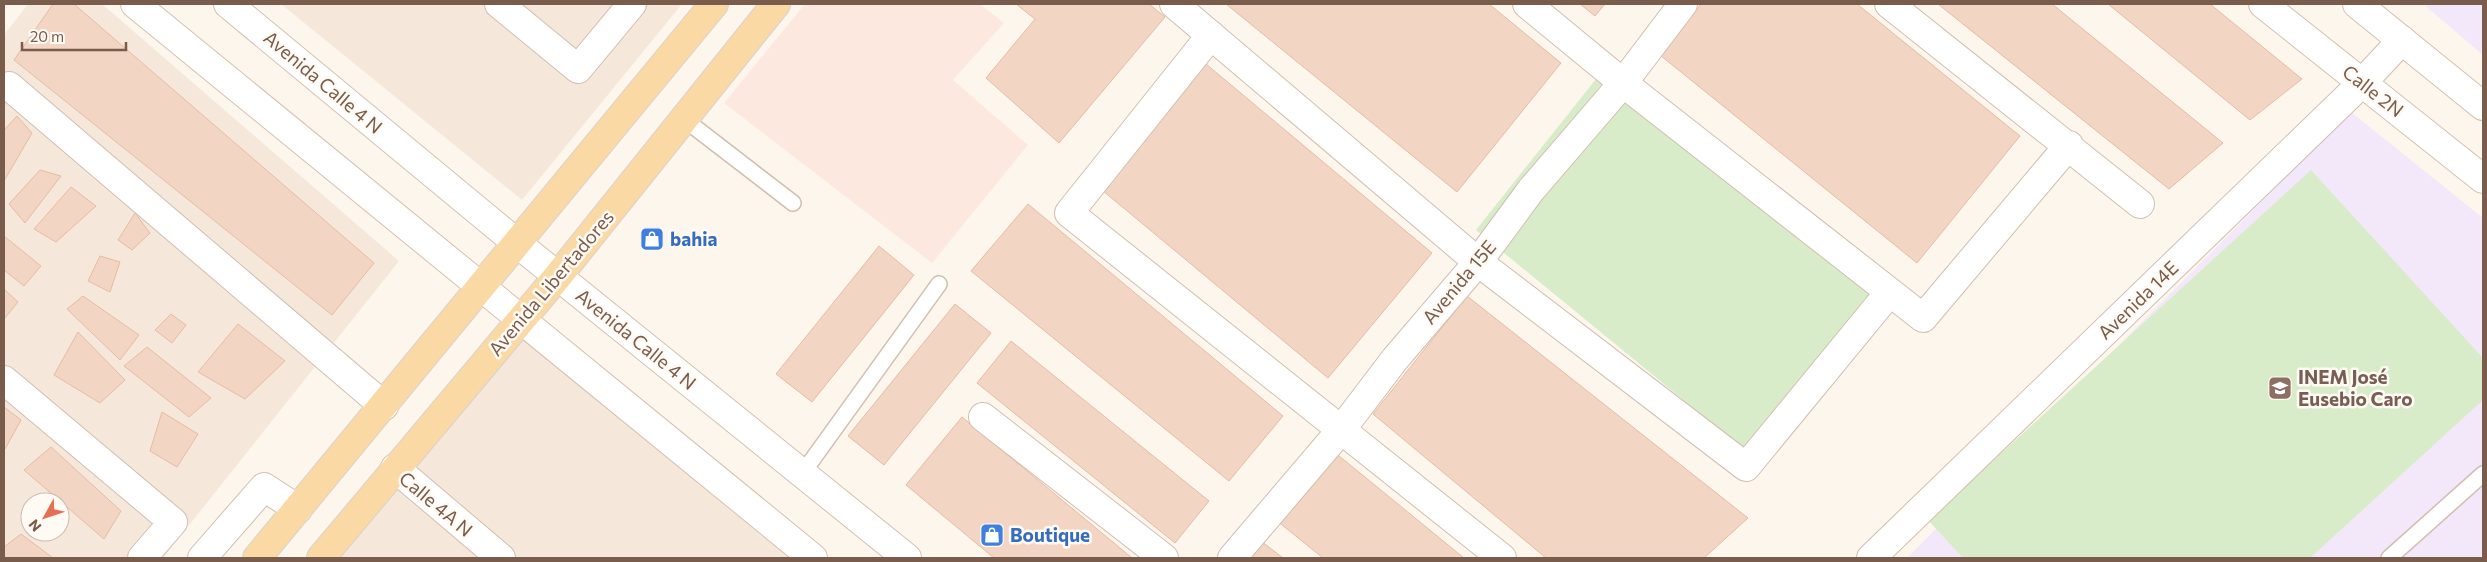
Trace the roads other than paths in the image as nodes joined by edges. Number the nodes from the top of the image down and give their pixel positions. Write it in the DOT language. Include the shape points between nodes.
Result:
graph roads {
  1 [pos="135,4"];
  2 [pos="228,4"];
  3 [pos="500,4"];
  4 [pos="632,4"];
  5 [pos="714,4"];
  6 [pos="776,4"];
  7 [pos="1174,4"];
  8 [pos="1527,4"];
  9 [pos="1683,4"];
  10 [pos="1889,4"];
  11 [pos="2263,4"];
  12 [pos="2357,4"];
  13 [pos="1211,35"];
  14 [pos="2402,40"];
  15 [pos="2362,83"];
  16 [pos="1623,84"];
  17 [pos="9,86"];
  18 [pos="2483,106"];
  19 [pos="684,118"];
  20 [pos="2069,146"];
  21 [pos="2483,179"];
  22 [pos="793,203"];
  23 [pos="2140,204"];
  24 [pos="518,244"];
  25 [pos="1478,262"];
  26 [pos="558,276"];
  27 [pos="939,284"];
  28 [pos="482,287"];
  29 [pos="1889,293"];
  30 [pos="521,320"];
  31 [pos="4,380"];
  32 [pos="384,406"];
  33 [pos="983,418"];
  34 [pos="1341,430"];
  35 [pos="394,468"];
  36 [pos="802,474"];
  37 [pos="2483,474"];
  38 [pos="298,509"];
  39 [pos="142,558"];
  40 [pos="202,558"];
  41 [pos="257,558"];
  42 [pos="321,558"];
  43 [pos="501,558"];
  44 [pos="813,558"];
  45 [pos="907,558"];
  46 [pos="1164,558"];
  47 [pos="1232,558"];
  48 [pos="1502,558"];
  49 [pos="1871,558"];
  50 [pos="2389,558"];
  1 -- 28 [label="street"];
  2 -- 24 [label="street, Avenida Calle 4 N"];
  3 -- 4 [label="street" via="578,69"];
  5 -- 24 [label="main road"];
  6 -- 19 [label="main road, Avenida Libertadores"];
  7 -- 13 [label="street"];
  8 -- 16 [label="street"];
  9 -- 16 [label="street, Avenida 15E"];
  10 -- 20 [label="street"];
  11 -- 15 [label="street, Calle 2N"];
  12 -- 14 [label="street"];
  13 -- 25 [label="street"];
  13 -- 34 [label="street" via="1069,213"];
  14 -- 15 [label="street, Avenida 14E"];
  14 -- 18 [label="street"];
  15 -- 21 [label="street, Calle 2N"];
  15 -- 49 [label="street, Avenida 14E"];
  16 -- 25 [label="street, Avenida 15E" via="1531,190"];
  16 -- 29 [label="street"];
  17 -- 32 [label="street"];
  19 -- 22 [label="lane"];
  19 -- 26 [label="main road, Avenida Libertadores"];
  20 -- 23 [label="street"];
  20 -- 29 [label="street" via="1922,318"];
  24 -- 26 [label="street, Avenida Calle 4 N"];
  24 -- 28 [label="main road"];
  25 -- 29 [label="street" via="1746,467"];
  25 -- 34 [label="street, Avenida 15E" via="1395,359"];
  26 -- 30 [label="main road, Avenida Libertadores"];
  26 -- 36 [label="street, Avenida Calle 4 N"];
  27 -- 36 [label="lane"];
  28 -- 30 [label="street"];
  28 -- 32 [label="main road"];
  30 -- 35 [label="main road, Avenida Libertadores"];
  30 -- 44 [label="street"];
  31 -- 39 [label="street" via="173,522"];
  32 -- 38 [label="main road"];
  33 -- 46 [label="street"];
  34 -- 47 [label="street, Avenida 15E"];
  34 -- 48 [label="street"];
  35 -- 42 [label="main road, Avenida Libertadores"];
  35 -- 43 [label="street, Calle 4A N"];
  36 -- 45 [label="street, Avenida Calle 4 N"];
  37 -- 50 [label="lane"];
  38 -- 40 [label="street" via="264,487"];
  38 -- 41 [label="main road"];
}
